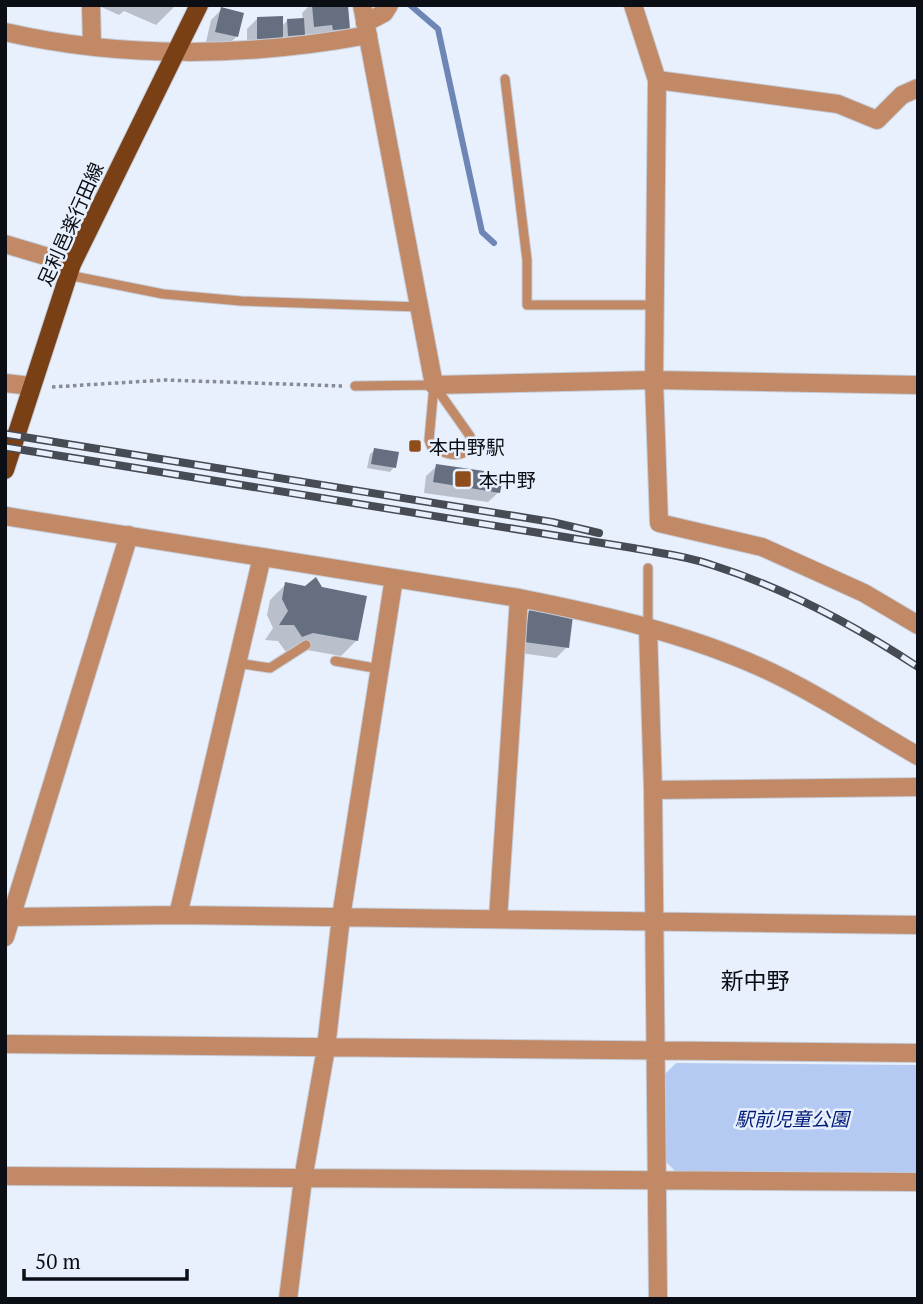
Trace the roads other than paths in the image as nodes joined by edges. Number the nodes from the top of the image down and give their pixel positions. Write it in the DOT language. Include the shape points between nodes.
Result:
graph roads {
  1 [pos="90,5"];
  2 [pos="199,5"];
  3 [pos="389,5"];
  4 [pos="634,5"];
  5 [pos="365,21"];
  6 [pos="5,32"];
  7 [pos="92,46"];
  8 [pos="178,51"];
  9 [pos="505,79"];
  10 [pos="657,80"];
  11 [pos="918,88"];
  12 [pos="5,244"];
  13 [pos="70,270"];
  14 [pos="655,305"];
  15 [pos="420,307"];
  16 [pos="654,380"];
  17 [pos="5,383"];
  18 [pos="434,385"];
  19 [pos="918,385"];
  20 [pos="39,386"];
  21 [pos="355,386"];
  22 [pos="5,470"];
  23 [pos="5,516"];
  24 [pos="129,535"];
  25 [pos="262,556"];
  26 [pos="648,568"];
  27 [pos="394,578"];
  28 [pos="519,598"];
  29 [pos="918,625"];
  30 [pos="648,628"];
  31 [pos="306,645"];
  32 [pos="335,660"];
  33 [pos="237,663"];
  34 [pos="380,669"];
  35 [pos="918,756"];
  36 [pos="918,787"];
  37 [pos="653,790"];
  38 [pos="178,915"];
  39 [pos="11,917"];
  40 [pos="341,917"];
  41 [pos="498,919"];
  42 [pos="653,920"];
  43 [pos="918,925"];
  44 [pos="5,937"];
  45 [pos="5,1044"];
  46 [pos="326,1048"];
  47 [pos="918,1052"];
  48 [pos="655,1053"];
  49 [pos="5,1175"];
  50 [pos="303,1179"];
  51 [pos="655,1181"];
  52 [pos="918,1182"];
  53 [pos="288,1299"];
  54 [pos="658,1299"];
  1 -- 7 [label="street"];
  2 -- 8 [label="main road, 足利邑楽行田線"];
  3 -- 5 [label="street" via="384,13"];
  4 -- 10 [label="street"];
  5 -- 8 [label="street" via="272,49"];
  5 -- 15 [label="street"];
  6 -- 7 [label="street"];
  7 -- 8 [label="street"];
  8 -- 13 [label="main road, 足利邑楽行田線"];
  9 -- 14 [label="lane" via="527,260 527,305"];
  10 -- 11 [label="street" via="838,104 877,120 902,95"];
  10 -- 14 [label="street"];
  12 -- 13 [label="street"];
  13 -- 15 [label="lane" via="163,294"];
  13 -- 20 [label="main road, 足利邑楽行田線"];
  14 -- 16 [label="street"];
  15 -- 18 [label="street"];
  16 -- 18 [label="street"];
  16 -- 19 [label="street"];
  16 -- 29 [label="street" via="659,523 762,547 864,593"];
  17 -- 20 [label="street"];
  18 -- 18 [label="lane" via="470,436 471,446 464,453 432,448"];
  18 -- 21 [label="lane"];
  20 -- 22 [label="main road, 足利邑楽行田線"];
  23 -- 24 [label="street"];
  24 -- 25 [label="street"];
  24 -- 39 [label="street"];
  25 -- 27 [label="street"];
  25 -- 33 [label="street"];
  26 -- 30 [label="lane"];
  27 -- 28 [label="street"];
  27 -- 34 [label="street"];
  28 -- 30 [label="street"];
  28 -- 41 [label="street"];
  30 -- 35 [label="street" via="759,667"];
  30 -- 37 [label="street"];
  31 -- 33 [label="lane" via="270,668"];
  32 -- 34 [label="lane"];
  33 -- 38 [label="street"];
  34 -- 40 [label="street"];
  36 -- 37 [label="street"];
  37 -- 42 [label="street"];
  38 -- 39 [label="street"];
  38 -- 40 [label="street"];
  39 -- 44 [label="street"];
  40 -- 41 [label="street"];
  40 -- 46 [label="street"];
  41 -- 42 [label="street"];
  42 -- 43 [label="street"];
  42 -- 48 [label="street"];
  45 -- 46 [label="street"];
  46 -- 48 [label="street"];
  46 -- 50 [label="street"];
  47 -- 48 [label="street"];
  48 -- 51 [label="street"];
  49 -- 50 [label="street"];
  50 -- 51 [label="street"];
  50 -- 53 [label="street"];
  51 -- 52 [label="street"];
  51 -- 54 [label="street"];
}
